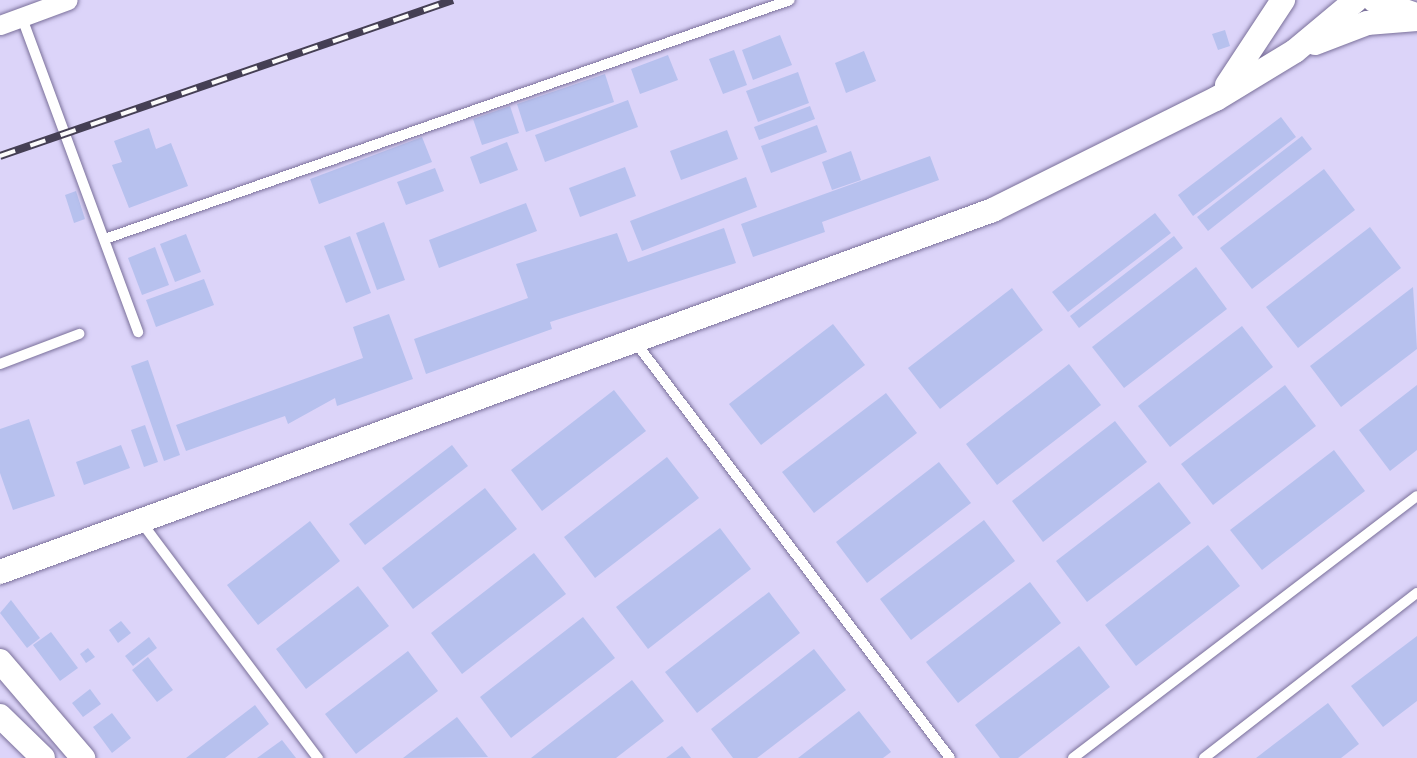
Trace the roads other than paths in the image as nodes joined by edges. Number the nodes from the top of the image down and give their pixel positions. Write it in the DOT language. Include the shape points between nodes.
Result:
graph roads {
  1 [pos="68,0"];
  2 [pos="790,0"];
  3 [pos="1276,0"];
  4 [pos="1283,0"];
  5 [pos="1348,0"];
  6 [pos="1357,0"];
  7 [pos="1374,0"];
  8 [pos="1417,17"];
  9 [pos="22,18"];
  10 [pos="1269,24"];
  11 [pos="0,25"];
  12 [pos="1295,51"];
  13 [pos="1216,99"];
  14 [pos="105,239"];
  15 [pos="138,332"];
  16 [pos="79,334"];
  17 [pos="632,337"];
  18 [pos="0,364"];
  19 [pos="1417,496"];
  20 [pos="141,523"];
  21 [pos="11,568"];
  22 [pos="0,578"];
  23 [pos="1417,593"];
  24 [pos="0,661"];
  25 [pos="0,716"];
  26 [pos="43,758"];
  27 [pos="83,758"];
  28 [pos="317,758"];
  29 [pos="950,758"];
  30 [pos="1073,758"];
  31 [pos="1203,758"];
  1 -- 9 [label="street"];
  2 -- 14 [label="lane"];
  3 -- 10 [label="street"];
  4 -- 10 [label="street"];
  5 -- 6 [label="street"];
  6 -- 12 [label="street"];
  7 -- 8 [label="street"];
  8 -- 12 [label="street" via="1367,23"];
  9 -- 11 [label="street"];
  9 -- 14 [label="lane"];
  10 -- 13 [label="street"];
  12 -- 13 [label="street"];
  13 -- 17 [label="street" via="993,209"];
  14 -- 15 [label="lane"];
  16 -- 18 [label="lane"];
  17 -- 20 [label="street"];
  17 -- 29 [label="lane"];
  19 -- 30 [label="lane"];
  20 -- 21 [label="street"];
  20 -- 28 [label="lane"];
  21 -- 22 [label="street"];
  23 -- 31 [label="lane"];
  24 -- 27 [label="street"];
  25 -- 26 [label="street"];
}
